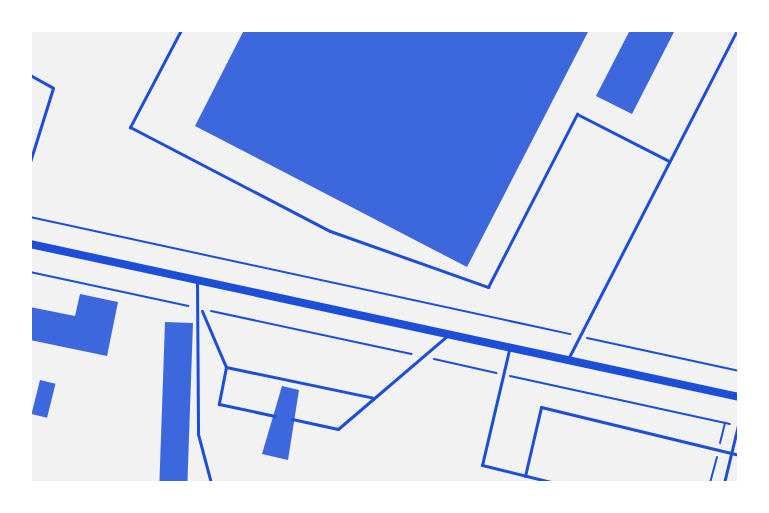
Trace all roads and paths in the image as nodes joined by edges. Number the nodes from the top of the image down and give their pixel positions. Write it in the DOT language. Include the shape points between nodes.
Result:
graph roads {
  1 [pos="181,30"];
  2 [pos="737,30"];
  3 [pos="30,75"];
  4 [pos="669,161"];
  5 [pos="30,162"];
  6 [pos="30,217"];
  7 [pos="30,244"];
  8 [pos="30,272"];
  9 [pos="197,280"];
  10 [pos="201,309"];
  11 [pos="449,334"];
  12 [pos="579,336"];
  13 [pos="509,348"];
  14 [pos="423,357"];
  15 [pos="567,360"];
  16 [pos="226,367"];
  17 [pos="739,371"];
  18 [pos="503,374"];
  19 [pos="739,397"];
  20 [pos="374,398"];
  21 [pos="275,416"];
  22 [pos="292,419"];
  23 [pos="739,423"];
  24 [pos="731,453"];
  25 [pos="739,455"];
  26 [pos="525,476"];
  27 [pos="211,483"];
  28 [pos="555,483"];
  29 [pos="724,483"];
  1 -- 4 [label="lane" via="130,127 330,231 488,287 577,114"];
  2 -- 4 [label="lane"];
  3 -- 5 [label="lane" via="53,88"];
  4 -- 12 [label="lane"];
  6 -- 12 [label="path"];
  7 -- 9 [label="street"];
  8 -- 10 [label="path"];
  9 -- 10 [label="lane"];
  9 -- 11 [label="street"];
  10 -- 14 [label="path"];
  10 -- 16 [label="lane"];
  10 -- 27 [label="lane" via="198,434"];
  11 -- 13 [label="street"];
  11 -- 14 [label="lane"];
  12 -- 15 [label="lane"];
  12 -- 17 [label="path"];
  13 -- 15 [label="street"];
  13 -- 18 [label="lane"];
  14 -- 18 [label="path"];
  14 -- 20 [label="lane"];
  15 -- 19 [label="street"];
  16 -- 20 [label="lane"];
  16 -- 21 [label="lane" via="219,404"];
  18 -- 23 [label="path"];
  18 -- 26 [label="lane" via="482,465"];
  20 -- 22 [label="lane" via="338,429"];
  23 -- 24 [label="lane"];
  24 -- 25 [label="lane"];
  24 -- 26 [label="lane" via="541,407"];
  24 -- 29 [label="lane"];
  26 -- 28 [label="lane"];
}
